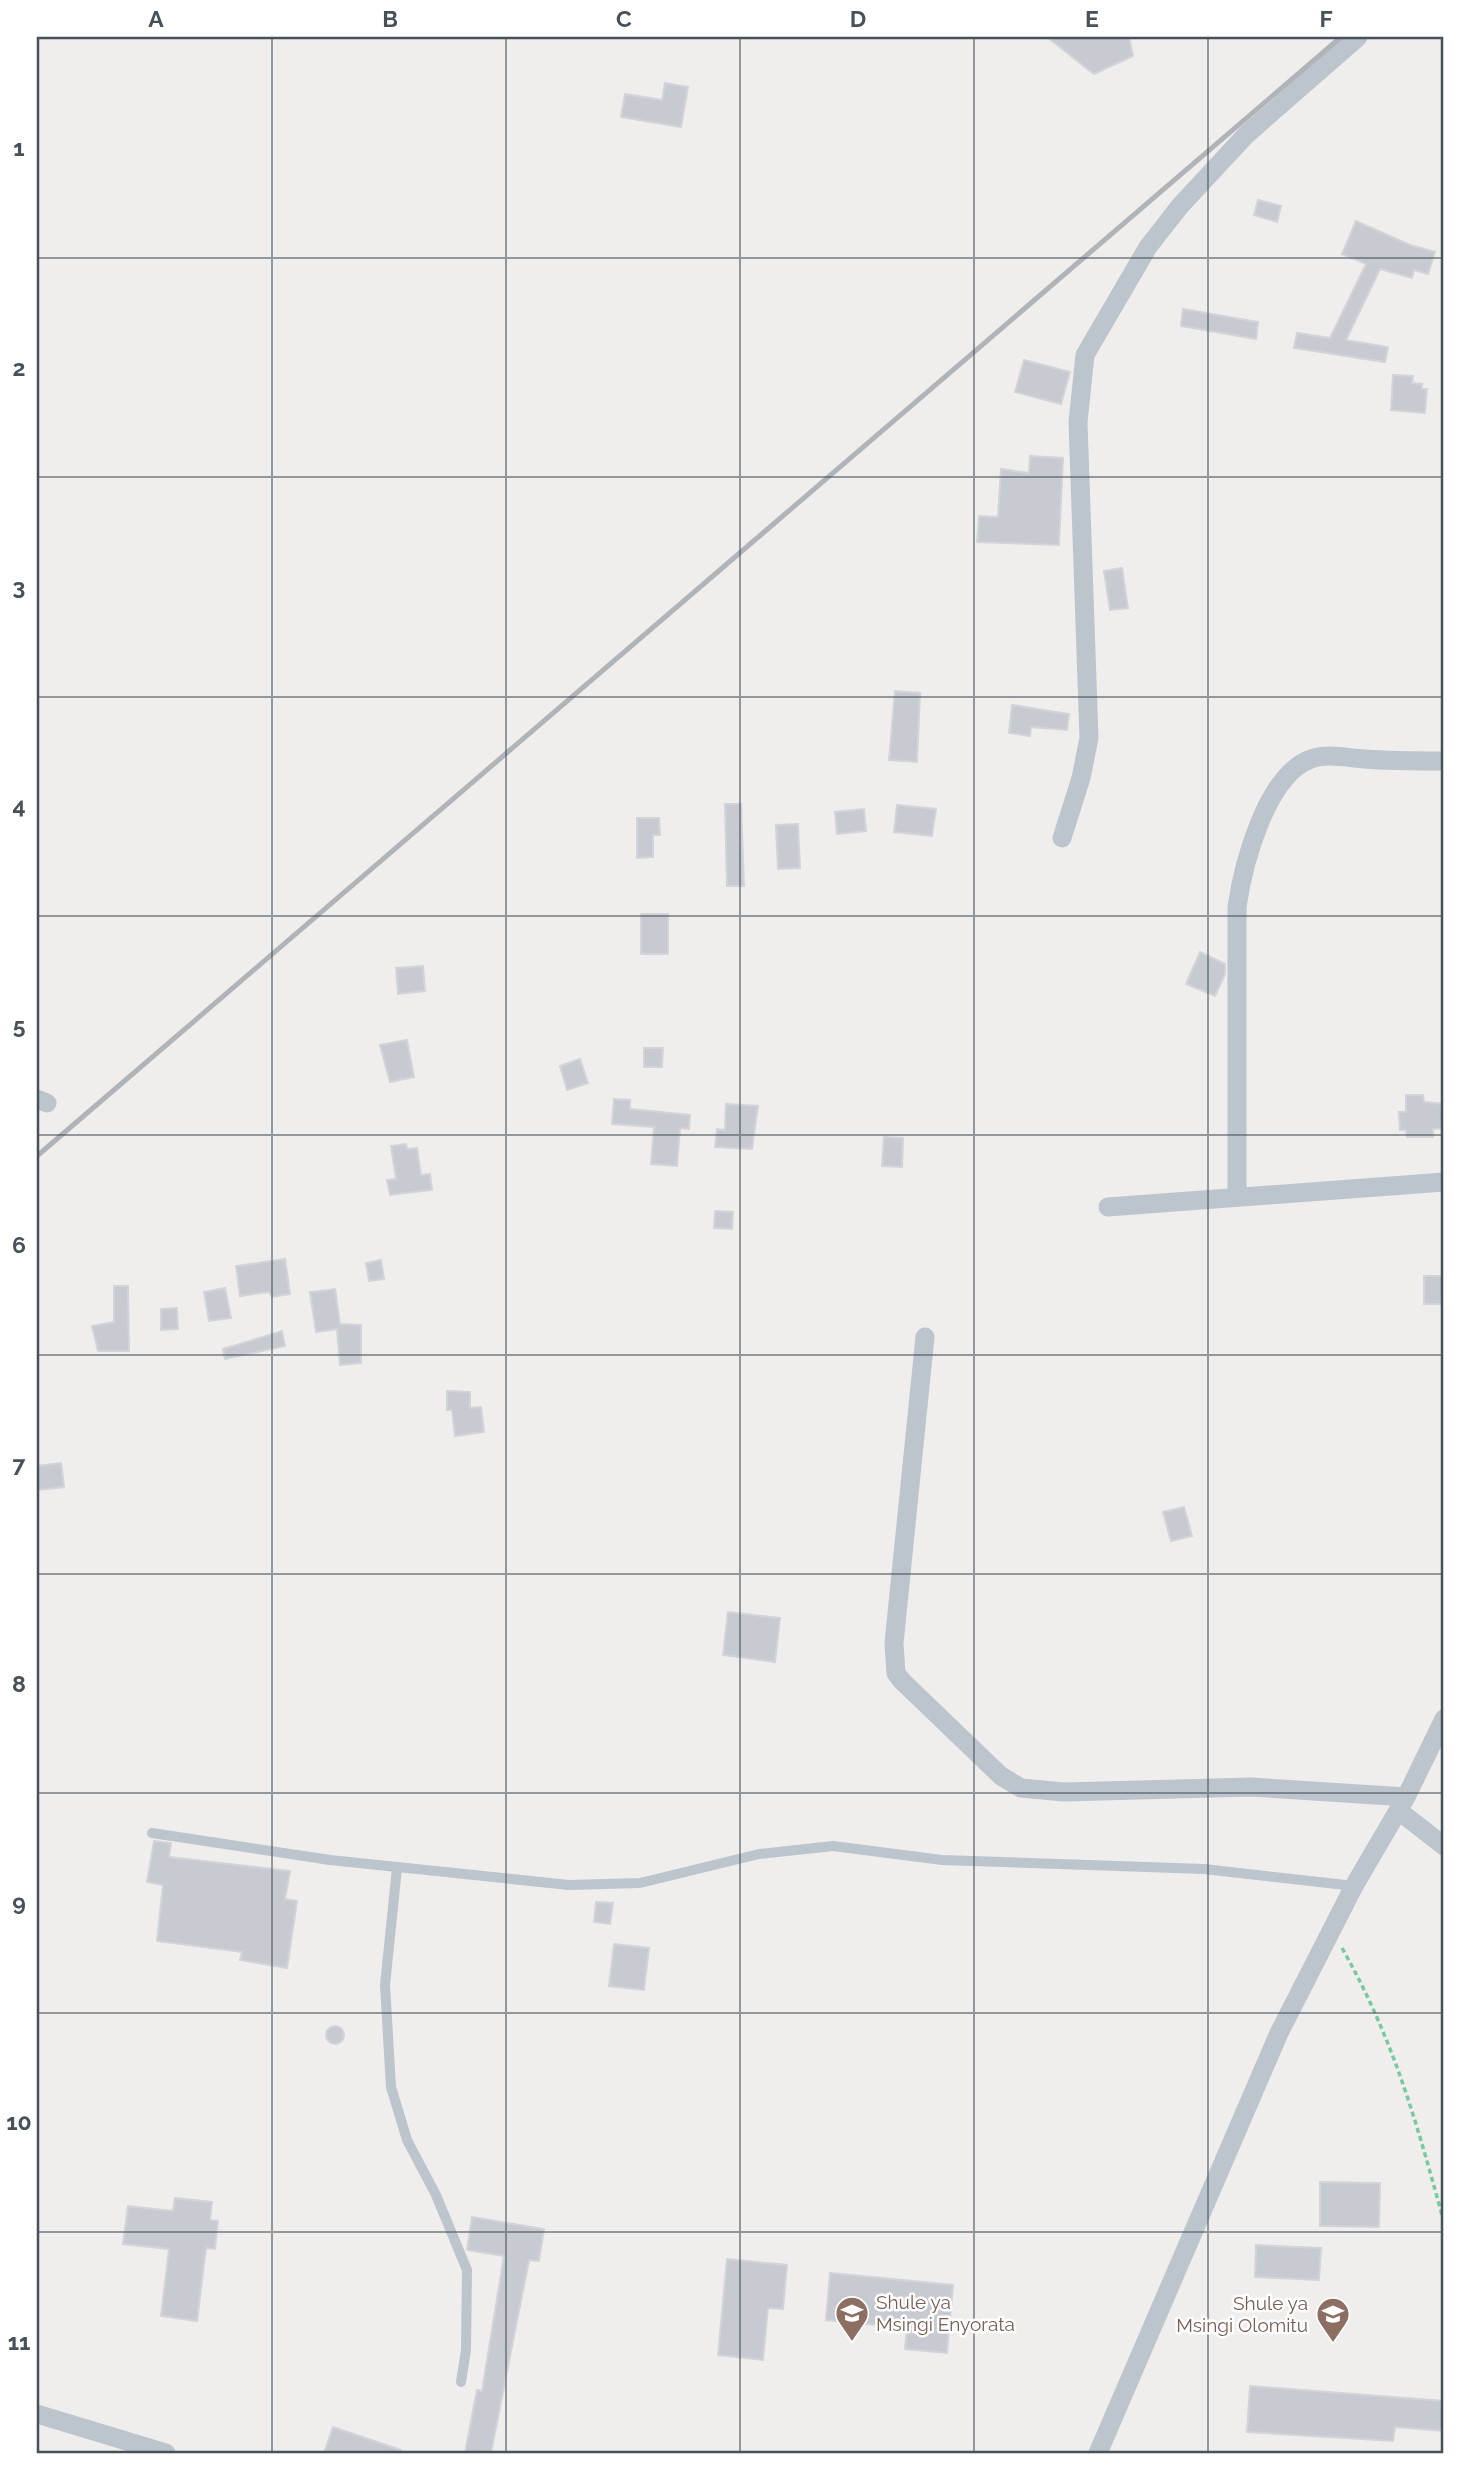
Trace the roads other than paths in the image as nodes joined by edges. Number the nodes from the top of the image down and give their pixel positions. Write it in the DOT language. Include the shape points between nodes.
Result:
graph roads {
  1 [pos="1358,37"];
  2 [pos="1444,761"];
  3 [pos="1062,838"];
  4 [pos="1444,1182"];
  5 [pos="1237,1196"];
  6 [pos="1108,1207"];
  7 [pos="925,1337"];
  8 [pos="1444,1719"];
  9 [pos="1402,1804"];
  10 [pos="152,1833"];
  11 [pos="1444,1846"];
  12 [pos="397,1868"];
  13 [pos="1354,1886"];
  14 [pos="460,2382"];
  15 [pos="37,2414"];
  16 [pos="166,2453"];
  17 [pos="1098,2453"];
  1 -- 3 [label="street" via="1246,135 1180,206 1143,256 1085,355 1078,422 1090,738"];
  2 -- 5 [label="street" via="1310,760 1285,777 1258,827 1245,861 1237,907"];
  4 -- 5 [label="street"];
  5 -- 6 [label="street"];
  7 -- 9 [label="street" via="894,1643 895,1666 902,1681 1001,1776 1021,1788 1064,1793 1251,1787"];
  8 -- 9 [label="street"];
  9 -- 11 [label="street"];
  9 -- 13 [label="street"];
  10 -- 12 [label="lane"];
  12 -- 13 [label="lane" via="569,1885 615,1885 759,1854 833,1846 942,1860 1204,1869"];
  12 -- 14 [label="lane" via="385,1985 391,2087 407,2140 467,2270 466,2350"];
  13 -- 17 [label="street" via="1250,2096"];
  15 -- 16 [label="street"];
}
